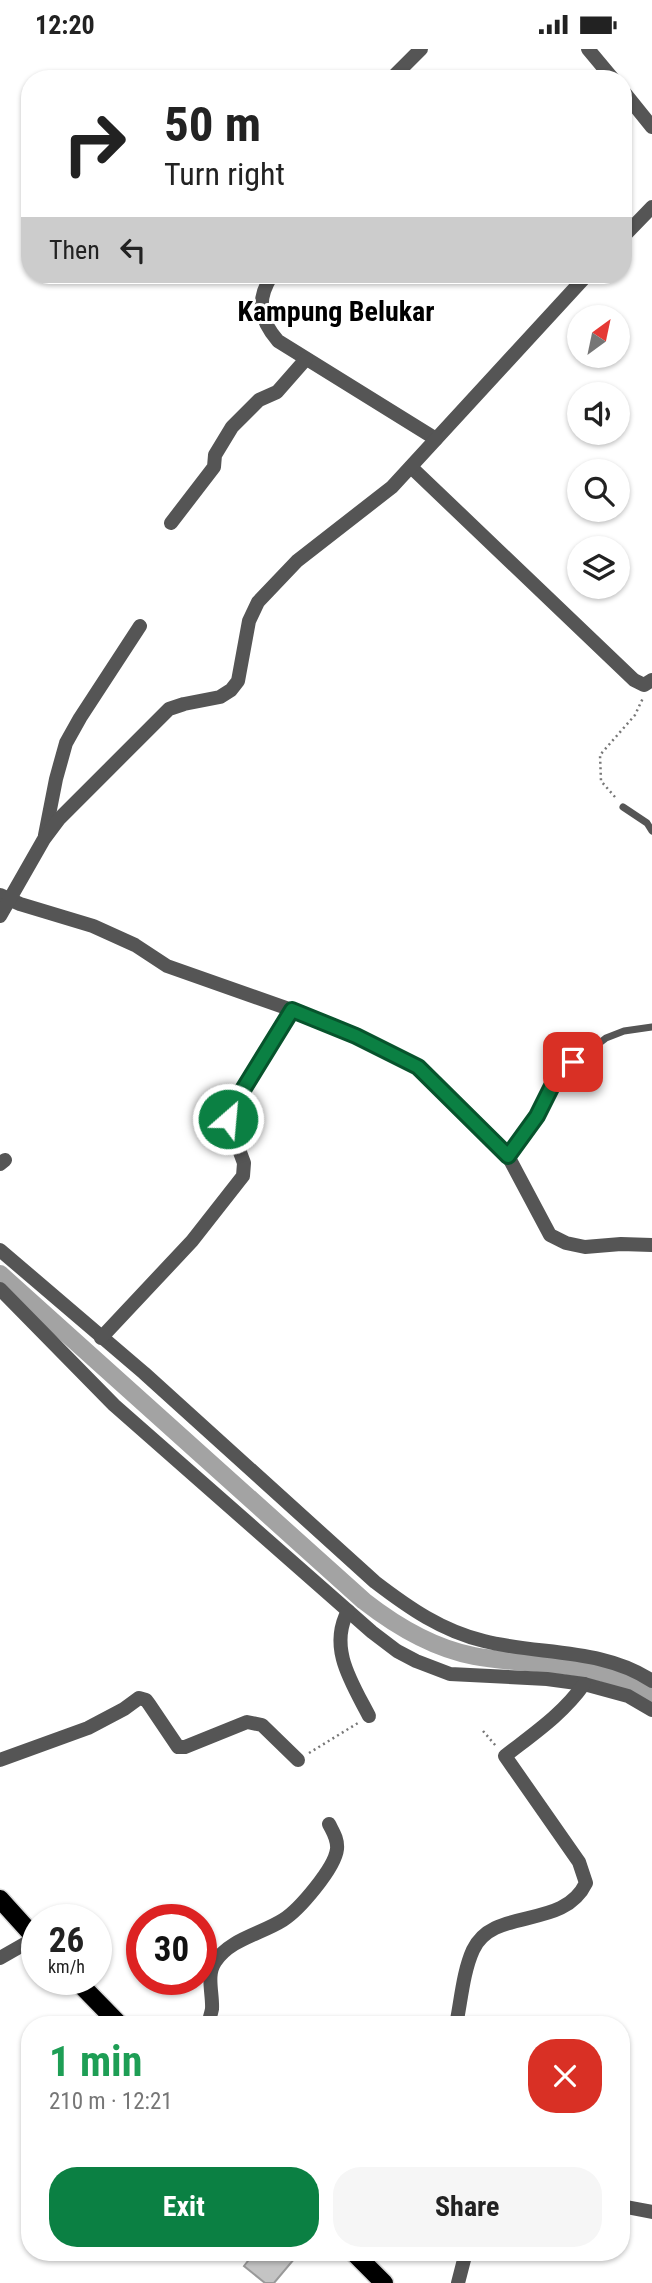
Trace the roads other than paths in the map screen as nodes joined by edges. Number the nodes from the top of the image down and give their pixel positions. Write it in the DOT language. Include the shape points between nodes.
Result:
graph roads {
  1 [pos="421,49"];
  2 [pos="588,49"];
  3 [pos="400,70"];
  4 [pos="606,70"];
  5 [pos="632,102"];
  6 [pos="652,127"];
  7 [pos="652,207"];
  8 [pos="632,228"];
  9 [pos="266,284"];
  10 [pos="579,284"];
  11 [pos="306,359"];
  12 [pos="436,439"];
  13 [pos="411,467"];
  14 [pos="171,523"];
  15 [pos="141,626"];
  16 [pos="648,683"];
  17 [pos="623,807"];
  18 [pos="652,831"];
  19 [pos="44,839"];
  20 [pos="7,896"];
  21 [pos="0,916"];
  22 [pos="292,1010"];
  23 [pos="652,1027"];
  24 [pos="508,1156"];
  25 [pos="652,1245"];
  26 [pos="0,1250"];
  27 [pos="0,1289"];
  28 [pos="102,1338"];
  29 [pos="348,1611"];
  30 [pos="652,1681"];
  31 [pos="584,1683"];
  32 [pos="652,1710"];
  33 [pos="369,1716"];
  34 [pos="298,1759"];
  35 [pos="0,1760"];
  36 [pos="329,1823"];
  37 [pos="0,1899"];
  38 [pos="21,1922"];
  39 [pos="21,1947"];
  40 [pos="0,1958"];
  41 [pos="91,1995"];
  42 [pos="111,2016"];
  43 [pos="210,2016"];
  44 [pos="458,2016"];
  45 [pos="630,2208"];
  46 [pos="652,2212"];
  47 [pos="362,2261"];
  48 [pos="464,2261"];
  49 [pos="384,2283"];
  50 [pos="458,2283"];
  1 -- 3 [label="street"];
  2 -- 4 [label="street"];
  5 -- 6 [label="street"];
  7 -- 8 [label="street"];
  9 -- 11 [label="street" via="262,315 266,327"];
  10 -- 12 [label="street"];
  11 -- 12 [label="street"];
  11 -- 14 [label="street" via="278,392 259,400 232,427 215,455 214,467"];
  12 -- 13 [label="street"];
  13 -- 16 [label="street" via="634,680"];
  13 -- 19 [label="street" via="297,561 258,602 238,681 231,690 169,709"];
  15 -- 19 [label="street" via="66,743"];
  17 -- 18 [label="lane"];
  19 -- 20 [label="street"];
  20 -- 21 [label="street"];
  20 -- 22 [label="street" via="93,926 167,966"];
  22 -- 24 [label="street" via="418,1067"];
  22 -- 28 [label="street" via="228,1114 244,1163 243,1176 192,1241"];
  23 -- 24 [label="lane" via="606,1038 557,1076 537,1116"];
  24 -- 25 [label="street" via="550,1235 585,1247"];
  26 -- 28 [label="street"];
  27 -- 29 [label="street" via="114,1405"];
  28 -- 30 [label="street" via="405,1605 435,1623 483,1641 605,1661"];
  29 -- 31 [label="street" via="397,1651 450,1674"];
  29 -- 33 [label="street" via="342,1622 340,1654"];
  31 -- 32 [label="street" via="628,1696"];
  31 -- 44 [label="street" via="557,1716 505,1756 579,1862 586,1883 570,1904 484,1935 473,1949"];
  34 -- 35 [label="street" via="262,1725 247,1722 178,1747 146,1700 139,1698 88,1728"];
  36 -- 43 [label="street" via="337,1850 321,1879 284,1920 233,1945 214,1963"];
  37 -- 38 [label="main road"];
  39 -- 40 [label="street"];
  41 -- 42 [label="main road"];
  45 -- 46 [label="street"];
  47 -- 49 [label="main road"];
  48 -- 50 [label="street"];
}
